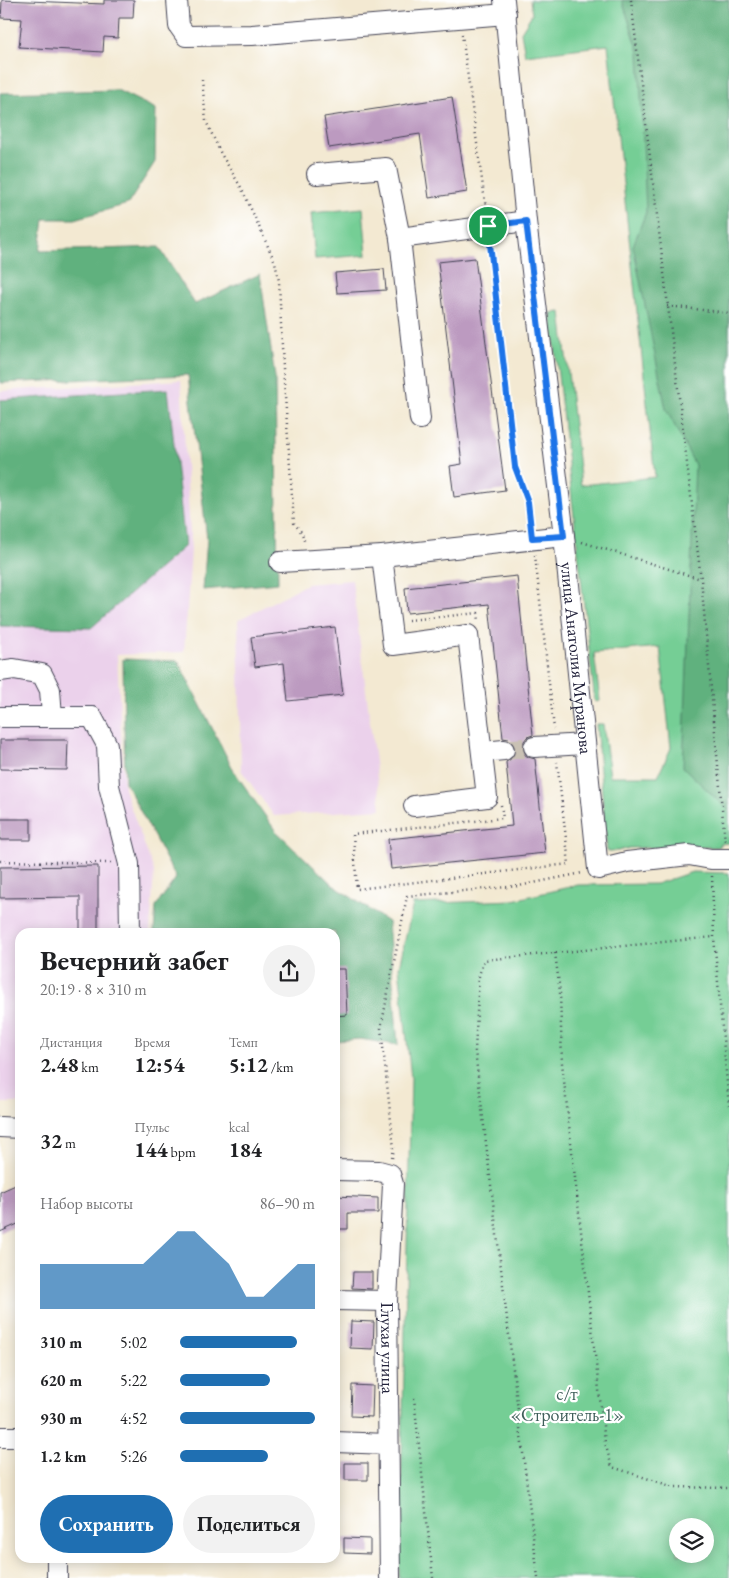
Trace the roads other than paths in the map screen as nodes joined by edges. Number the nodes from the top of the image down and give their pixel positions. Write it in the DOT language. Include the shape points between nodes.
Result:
graph roads {
  1 [pos="177,0"];
  2 [pos="505,7"];
  3 [pos="317,174"];
  4 [pos="526,221"];
  5 [pos="400,238"];
  6 [pos="420,418"];
  7 [pos="564,536"];
  8 [pos="382,556"];
  9 [pos="280,562"];
  10 [pos="0,671"];
  11 [pos="0,716"];
  12 [pos="52,716"];
  13 [pos="585,744"];
  14 [pos="534,747"];
  15 [pos="504,750"];
  16 [pos="482,752"];
  17 [pos="414,806"];
  18 [pos="722,859"];
  19 [pos="130,928"];
  20 [pos="0,1127"];
  21 [pos="15,1128"];
  22 [pos="340,1170"];
  23 [pos="340,1300"];
  24 [pos="387,1301"];
  25 [pos="0,1436"];
  26 [pos="15,1437"];
  27 [pos="340,1442"];
  28 [pos="388,1444"];
  29 [pos="57,1563"];
  30 [pos="57,1578"];
  31 [pos="390,1578"];
  1 -- 2 [label="street" via="179,26 186,36 252,35 460,19"];
  2 -- 4 [label="street, улица Анатолия Муранова"];
  3 -- 5 [label="street" via="386,168"];
  4 -- 5 [label="street"];
  4 -- 7 [label="street, улица Анатолия Муранова"];
  5 -- 6 [label="street"];
  7 -- 8 [label="street"];
  7 -- 13 [label="street, улица Анатолия Муранова"];
  8 -- 9 [label="street"];
  8 -- 16 [label="street" via="393,646 468,634"];
  10 -- 12 [label="street" via="14,669 42,674 50,690"];
  11 -- 12 [label="street"];
  12 -- 19 [label="street" via="92,717 107,745 109,786 129,864"];
  13 -- 14 [label="street"];
  13 -- 18 [label="street, улица Анатолия Муранова" via="598,869 627,862 689,855"];
  15 -- 16 [label="street"];
  16 -- 17 [label="street" via="488,796"];
  20 -- 21 [label="street"];
  22 -- 24 [label="street, Глухая улица" via="380,1170 390,1174 393,1184"];
  23 -- 24 [label="street"];
  24 -- 28 [label="street, Глухая улица"];
  25 -- 26 [label="street"];
  27 -- 28 [label="street"];
  28 -- 31 [label="street, Глухая улица"];
  29 -- 30 [label="street"];
}
